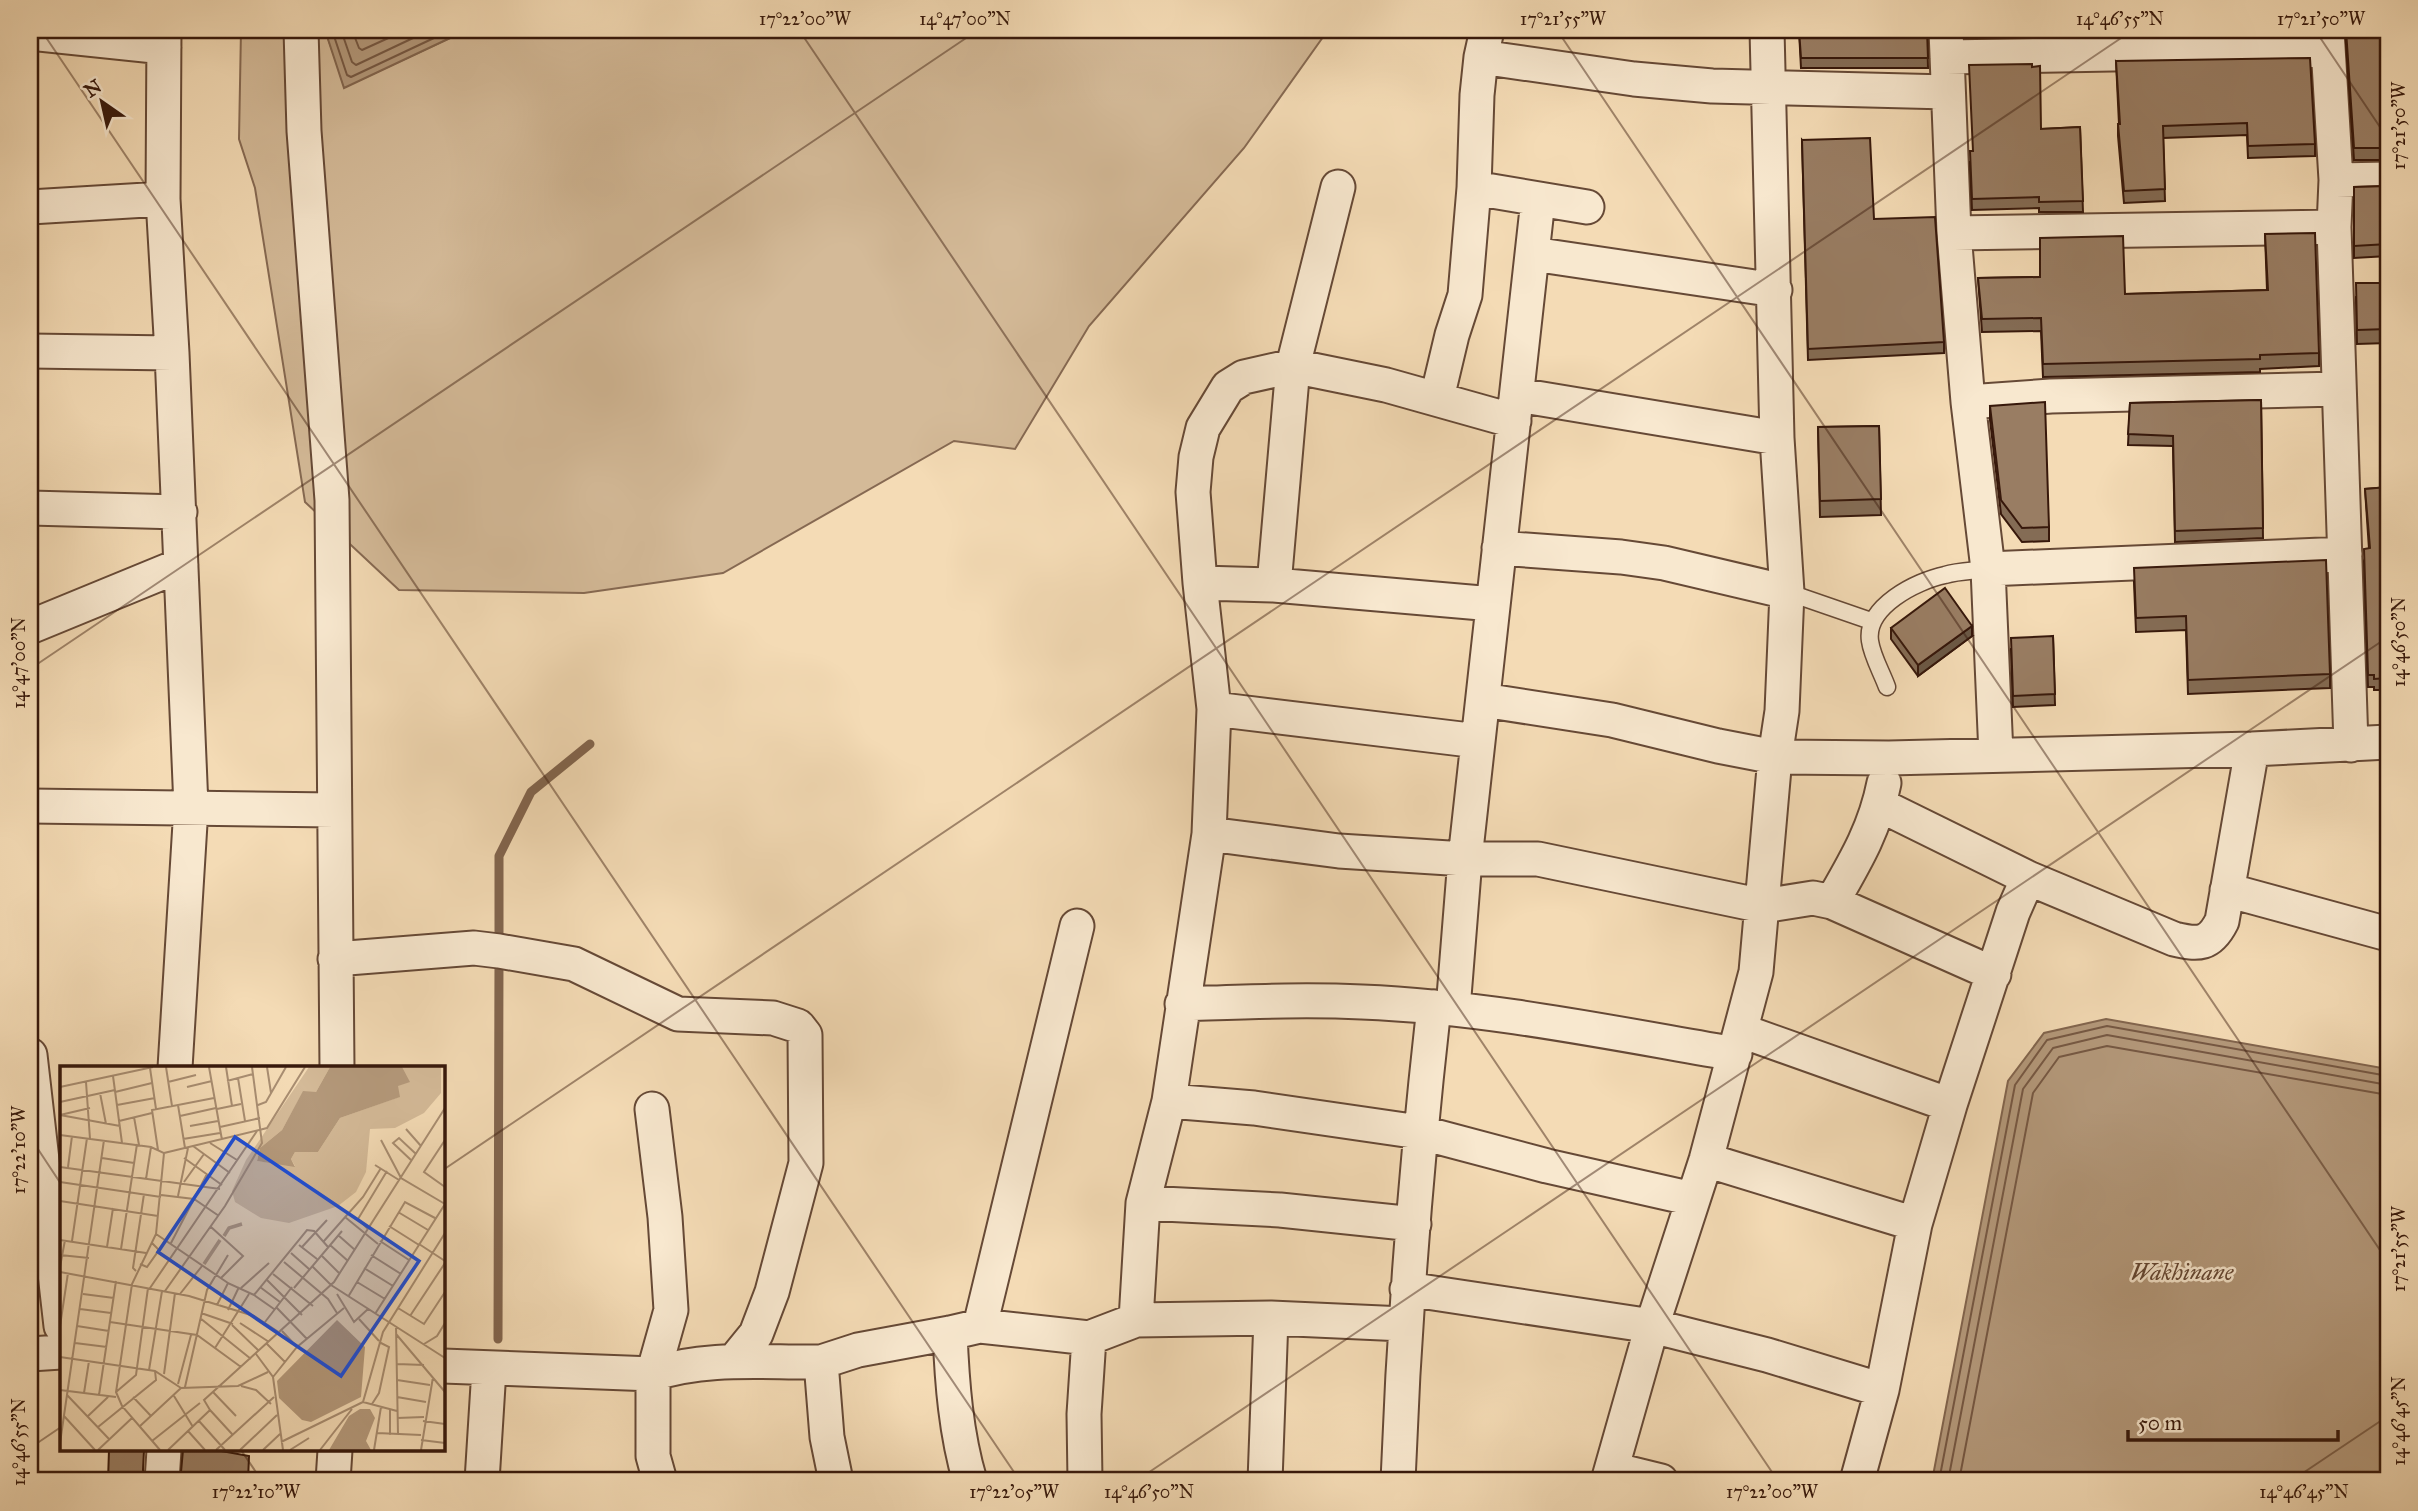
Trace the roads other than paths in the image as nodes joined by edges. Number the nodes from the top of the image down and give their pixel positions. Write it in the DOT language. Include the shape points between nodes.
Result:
graph roads {
  1 [pos="301,30"];
  2 [pos="1766,30"];
  3 [pos="30,33"];
  4 [pos="164,38"];
  5 [pos="2328,40"];
  6 [pos="1484,43"];
  7 [pos="1946,43"];
  8 [pos="1769,87"];
  9 [pos="1948,92"];
  10 [pos="2388,179"];
  11 [pos="2336,180"];
  12 [pos="1338,187"];
  13 [pos="1474,188"];
  14 [pos="163,200"];
  15 [pos="1538,200"];
  16 [pos="30,207"];
  17 [pos="1587,207"];
  18 [pos="2333,227"];
  19 [pos="1954,233"];
  20 [pos="1533,254"];
  21 [pos="1775,290"];
  22 [pos="30,351"];
  23 [pos="173,353"];
  24 [pos="1293,366"];
  25 [pos="2339,389"];
  26 [pos="1437,398"];
  27 [pos="1968,402"];
  28 [pos="1516,408"];
  29 [pos="1777,438"];
  30 [pos="30,508"];
  31 [pos="180,512"];
  32 [pos="1499,548"];
  33 [pos="2345,554"];
  34 [pos="181,565"];
  35 [pos="1988,569"];
  36 [pos="1200,583"];
  37 [pos="1274,585"];
  38 [pos="1787,592"];
  39 [pos="1493,604"];
  40 [pos="1871,621"];
  41 [pos="30,627"];
  42 [pos="1887,687"];
  43 [pos="1483,700"];
  44 [pos="1214,709"];
  45 [pos="1478,741"];
  46 [pos="2388,742"];
  47 [pos="2351,745"];
  48 [pos="2252,749"];
  49 [pos="1996,755"];
  50 [pos="1775,757"];
  51 [pos="1889,758"];
  52 [pos="1880,805"];
  53 [pos="30,806"];
  54 [pos="191,807"];
  55 [pos="334,810"];
  56 [pos="1209,834"];
  57 [pos="1465,859"];
  58 [pos="2028,878"];
  59 [pos="2227,890"];
  60 [pos="1832,902"];
  61 [pos="1763,906"];
  62 [pos="1077,926"];
  63 [pos="2388,934"];
  64 [pos="335,959"];
  65 [pos="1994,974"];
  66 [pos="1182,1004"];
  67 [pos="1444,1008"];
  68 [pos="1738,1042"];
  69 [pos="30,1055"];
  70 [pos="175,1066"];
  71 [pos="337,1066"];
  72 [pos="1169,1101"];
  73 [pos="1950,1105"];
  74 [pos="652,1108"];
  75 [pos="1419,1132"];
  76 [pos="1706,1160"];
  77 [pos="1693,1199"];
  78 [pos="1143,1203"];
  79 [pos="1414,1224"];
  80 [pos="1915,1224"];
  81 [pos="1407,1289"];
  82 [pos="60,1317"];
  83 [pos="1271,1318"];
  84 [pos="1136,1320"];
  85 [pos="1404,1324"];
  86 [pos="1652,1326"];
  87 [pos="965,1330"];
  88 [pos="1089,1338"];
  89 [pos="60,1352"];
  90 [pos="30,1354"];
  91 [pos="737,1361"];
  92 [pos="806,1362"];
  93 [pos="444,1366"];
  94 [pos="489,1369"];
  95 [pos="653,1374"];
  96 [pos="1882,1390"];
  97 [pos="164,1452"];
  98 [pos="335,1452"];
  99 [pos="1610,1475"];
  100 [pos="163,1481"];
  101 [pos="333,1481"];
  102 [pos="482,1481"];
  103 [pos="660,1481"];
  104 [pos="836,1481"];
  105 [pos="970,1481"];
  106 [pos="1086,1481"];
  107 [pos="1265,1481"];
  108 [pos="1398,1481"];
  109 [pos="1661,1481"];
  110 [pos="1857,1481"];
  1 -- 55 [label="street" via="305,145 332,500"];
  2 -- 8 [label="street"];
  3 -- 4 [label="street"];
  4 -- 14 [label="street"];
  5 -- 7 [label="street"];
  5 -- 11 [label="street"];
  6 -- 8 [label="street" via="1670,83"];
  6 -- 13 [label="street"];
  7 -- 9 [label="street"];
  8 -- 9 [label="street"];
  8 -- 21 [label="street"];
  9 -- 19 [label="street"];
  10 -- 11 [label="street"];
  11 -- 18 [label="street"];
  12 -- 24 [label="street"];
  13 -- 15 [label="street"];
  13 -- 26 [label="street" via="1465,295"];
  14 -- 16 [label="street"];
  14 -- 23 [label="street"];
  15 -- 17 [label="street"];
  15 -- 20 [label="street"];
  18 -- 19 [label="street"];
  18 -- 25 [label="street"];
  19 -- 27 [label="street"];
  20 -- 21 [label="street"];
  20 -- 28 [label="street"];
  21 -- 29 [label="street"];
  22 -- 23 [label="street"];
  23 -- 31 [label="street"];
  24 -- 26 [label="street"];
  24 -- 36 [label="street" via="1244,377 1228,387 1203,428 1193,492"];
  24 -- 37 [label="street"];
  25 -- 27 [label="street"];
  25 -- 33 [label="street"];
  26 -- 28 [label="street"];
  27 -- 35 [label="street"];
  28 -- 29 [label="street"];
  28 -- 32 [label="street"];
  29 -- 38 [label="street"];
  30 -- 31 [label="street"];
  31 -- 34 [label="street"];
  32 -- 38 [label="street" via="1632,558"];
  32 -- 39 [label="street"];
  33 -- 35 [label="street"];
  33 -- 47 [label="street"];
  34 -- 41 [label="street"];
  34 -- 54 [label="street"];
  35 -- 40 [label="lane" via="1944,575 1913,587"];
  35 -- 49 [label="street"];
  36 -- 37 [label="street"];
  36 -- 44 [label="street"];
  37 -- 39 [label="street"];
  38 -- 40 [label="lane"];
  38 -- 50 [label="street" via="1782,711"];
  39 -- 43 [label="street"];
  40 -- 42 [label="lane" via="1870,642"];
  43 -- 45 [label="street"];
  43 -- 50 [label="street" via="1600,718"];
  44 -- 45 [label="street"];
  44 -- 56 [label="street"];
  45 -- 57 [label="street"];
  46 -- 47 [label="street"];
  47 -- 48 [label="street"];
  48 -- 49 [label="street"];
  48 -- 59 [label="street"];
  49 -- 51 [label="street"];
  50 -- 51 [label="street"];
  50 -- 61 [label="street"];
  51 -- 52 [label="street"];
  52 -- 58 [label="street"];
  52 -- 60 [label="street" via="1866,842"];
  53 -- 54 [label="street"];
  54 -- 55 [label="street"];
  54 -- 70 [label="street"];
  55 -- 64 [label="street"];
  56 -- 57 [label="street" via="1339,851"];
  56 -- 66 [label="street"];
  57 -- 61 [label="street" via="1538,859"];
  57 -- 67 [label="street"];
  58 -- 59 [label="street" via="2190,943 2208,941 2217,932"];
  58 -- 65 [label="street"];
  59 -- 63 [label="street"];
  60 -- 61 [label="street" via="1803,899"];
  60 -- 65 [label="street"];
  61 -- 68 [label="street" via="1756,972"];
  62 -- 87 [label="street"];
  64 -- 71 [label="street"];
  64 -- 91 [label="street" via="474,948 499,951 574,964 678,1014 773,1018 798,1026 805,1035 806,1163 772,1292 756,1334"];
  65 -- 73 [label="street"];
  66 -- 67 [label="street" via="1280,1000"];
  66 -- 72 [label="street"];
  67 -- 68 [label="street"];
  67 -- 75 [label="street"];
  68 -- 73 [label="street"];
  68 -- 76 [label="street"];
  69 -- 82 [label="street"];
  72 -- 75 [label="street" via="1254,1108"];
  72 -- 78 [label="street"];
  73 -- 80 [label="street"];
  74 -- 95 [label="street" via="671,1310"];
  75 -- 77 [label="street"];
  75 -- 79 [label="street"];
  76 -- 77 [label="street"];
  76 -- 80 [label="street"];
  77 -- 86 [label="street"];
  78 -- 79 [label="street" via="1280,1210"];
  78 -- 84 [label="street"];
  79 -- 81 [label="street"];
  80 -- 96 [label="street"];
  81 -- 85 [label="street"];
  81 -- 86 [label="street"];
  83 -- 84 [label="street"];
  83 -- 85 [label="street"];
  83 -- 107 [label="street"];
  84 -- 88 [label="street"];
  85 -- 108 [label="street"];
  86 -- 96 [label="street"];
  86 -- 99 [label="street"];
  87 -- 88 [label="street"];
  87 -- 92 [label="street"];
  87 -- 105 [label="street" via="951,1372 960,1448"];
  88 -- 106 [label="street"];
  89 -- 90 [label="street"];
  91 -- 92 [label="street"];
  91 -- 95 [label="street"];
  92 -- 104 [label="street"];
  93 -- 94 [label="street"];
  94 -- 95 [label="street"];
  94 -- 102 [label="street"];
  95 -- 103 [label="street" via="653,1456"];
  96 -- 110 [label="street"];
  97 -- 100 [label="street"];
  98 -- 101 [label="street"];
  99 -- 109 [label="street"];
}
